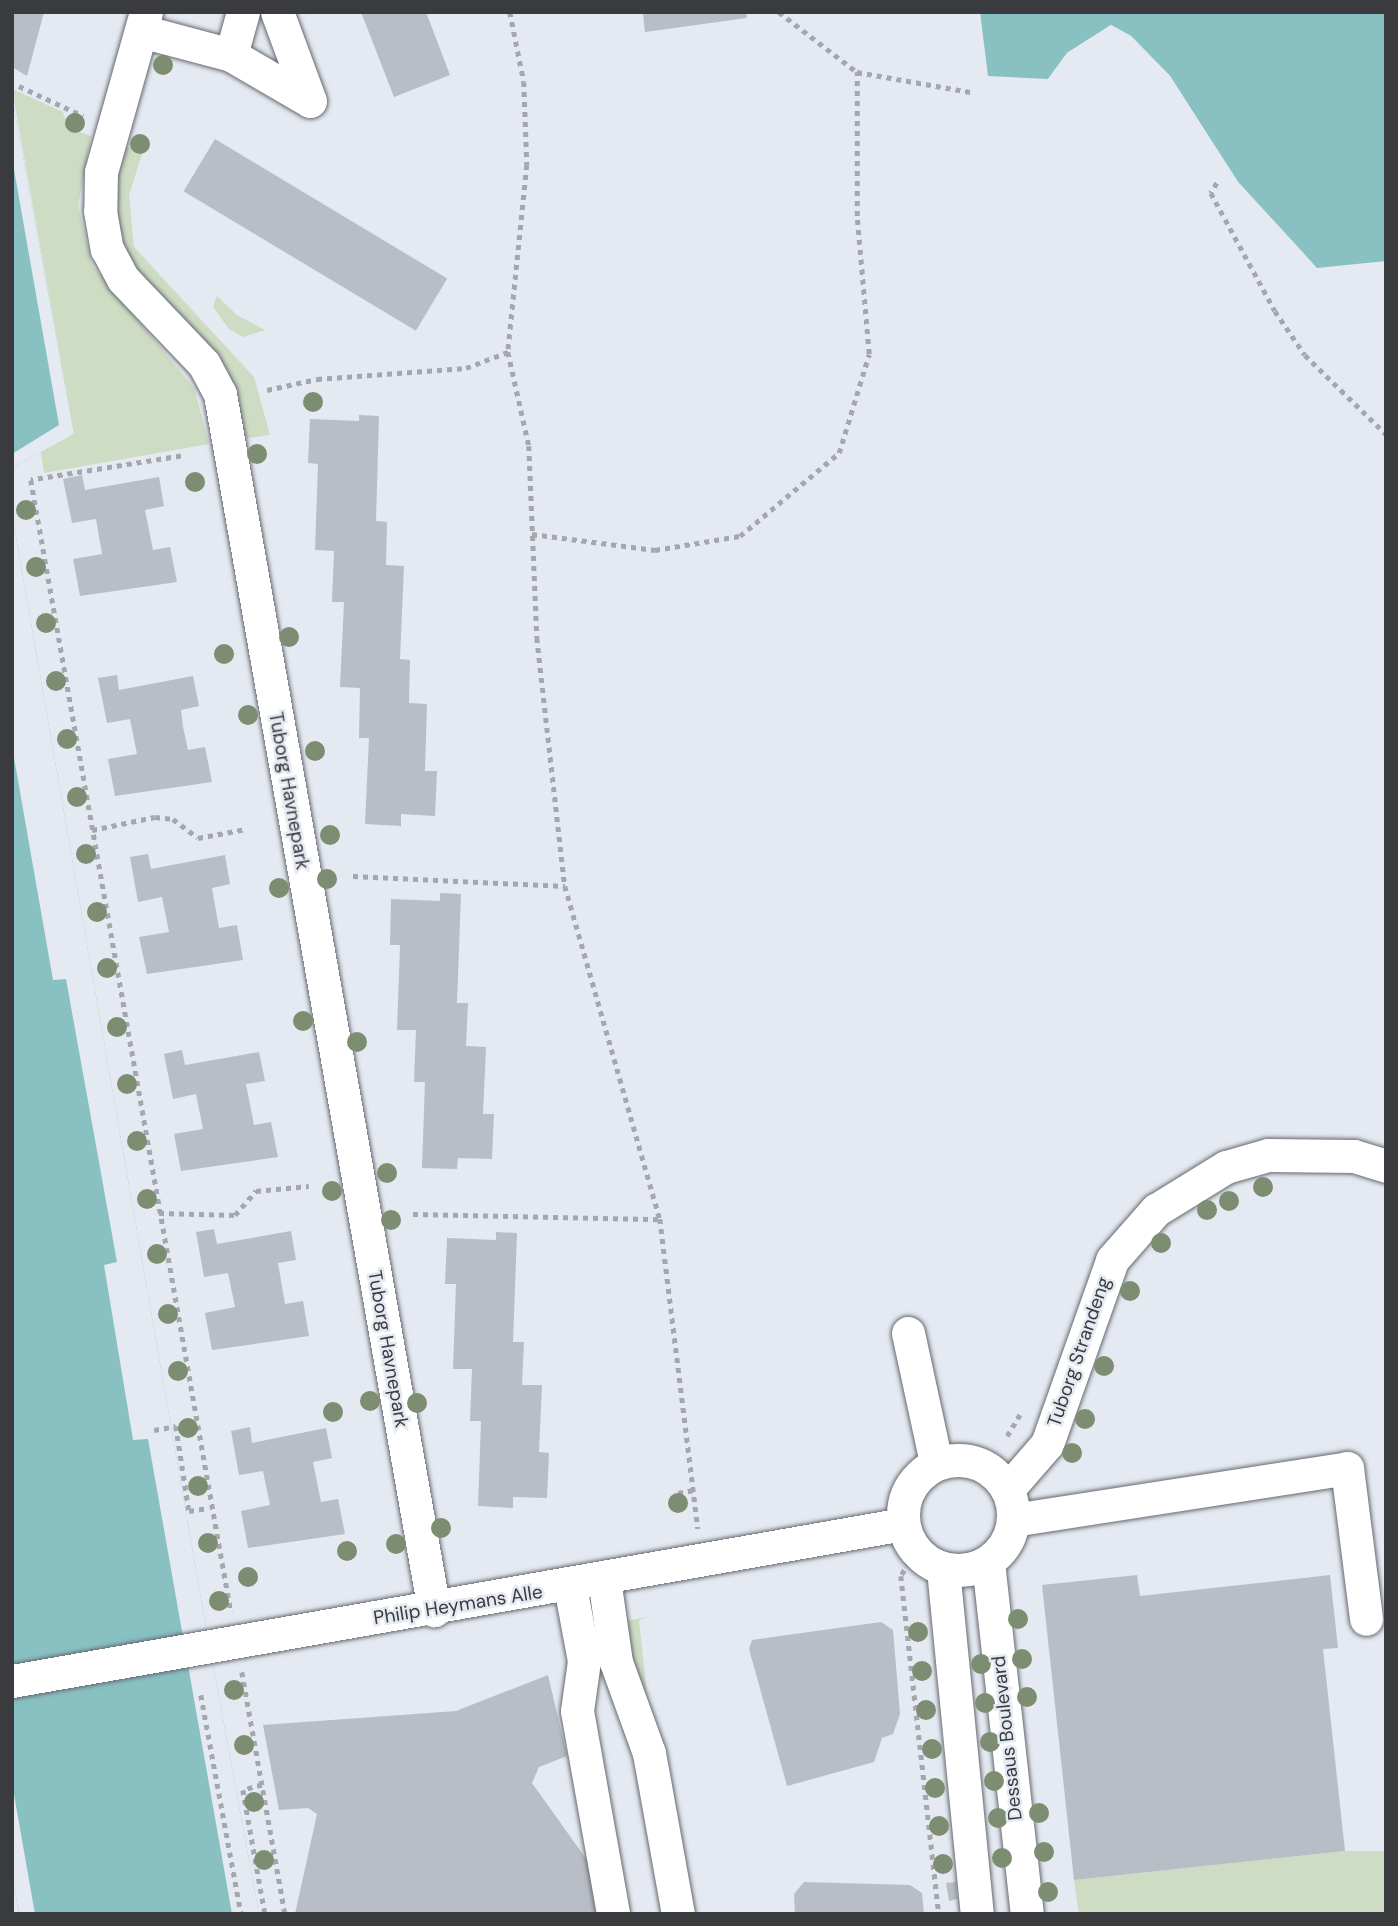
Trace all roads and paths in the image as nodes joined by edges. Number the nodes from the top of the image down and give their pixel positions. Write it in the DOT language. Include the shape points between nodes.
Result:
graph roads {
  1 [pos="243,12"];
  2 [pos="277,12"];
  3 [pos="510,12"];
  4 [pos="779,12"];
  5 [pos="143,22"];
  6 [pos="231,55"];
  7 [pos="857,72"];
  8 [pos="19,86"];
  9 [pos="970,92"];
  10 [pos="73,111"];
  11 [pos="1217,183"];
  12 [pos="508,352"];
  13 [pos="267,390"];
  14 [pos="1386,434"];
  15 [pos="181,456"];
  16 [pos="532,534"];
  17 [pos="246,829"];
  18 [pos="92,830"];
  19 [pos="353,876"];
  20 [pos="565,886"];
  21 [pos="1386,1166"];
  22 [pos="309,1186"];
  23 [pos="159,1213"];
  24 [pos="413,1214"];
  25 [pos="660,1219"];
  26 [pos="908,1333"];
  27 [pos="154,1430"];
  28 [pos="936,1463"];
  29 [pos="694,1490"];
  30 [pos="678,1493"];
  31 [pos="1011,1504"];
  32 [pos="208,1508"];
  33 [pos="921,1548"];
  34 [pos="702,1562"];
  35 [pos="988,1562"];
  36 [pos="604,1579"];
  37 [pos="570,1586"];
  38 [pos="434,1610"];
  39 [pos="1366,1619"];
  40 [pos="237,1643"];
  41 [pos="600,1661"];
  42 [pos="12,1681"];
  43 [pos="201,1695"];
  44 [pos="262,1785"];
  45 [pos="241,1914"];
  46 [pos="265,1914"];
  47 [pos="285,1914"];
  48 [pos="612,1914"];
  49 [pos="636,1914"];
  50 [pos="659,1914"];
  51 [pos="678,1914"];
  52 [pos="939,1914"];
  53 [pos="977,1914"];
  54 [pos="1027,1914"];
  1 -- 6 [label="street"];
  2 -- 6 [label="street" via="310,101"];
  3 -- 12 [label="path" via="524,82 527,165"];
  4 -- 7 [label="path"];
  5 -- 6 [label="street"];
  5 -- 38 [label="street, Tuborg Havnepark" via="101,172 100,211 107,248 123,279 204,364 220,394"];
  7 -- 9 [label="path"];
  7 -- 16 [label="path" via="857,216 869,355 839,453 740,536 655,550"];
  8 -- 10 [label="path"];
  11 -- 14 [label="path" via="1211,193 1275,311 1305,355"];
  12 -- 13 [label="path" via="466,368 317,379"];
  12 -- 16 [label="path" via="529,446"];
  15 -- 18 [label="path" via="31,480"];
  16 -- 20 [label="path"];
  17 -- 18 [label="path" via="198,838 173,819 155,817"];
  18 -- 23 [label="path"];
  19 -- 20 [label="path"];
  20 -- 25 [label="path"];
  21 -- 31 [label="street, Tuborg Strandeng" via="1343,1155 1268,1155 1226,1167 1156,1210 1112,1260 1047,1444"];
  22 -- 23 [label="path" via="256,1191 235,1215"];
  23 -- 32 [label="path"];
  24 -- 25 [label="path"];
  25 -- 29 [label="path"];
  26 -- 28 [label="street"];
  27 -- 32 [label="path" via="176,1426 189,1511"];
  28 -- 31 [label="street" via="969,1460"];
  28 -- 33 [label="street" via="909,1488"];
  29 -- 30 [label="path"];
  29 -- 34 [label="path"];
  31 -- 35 [label="street" via="1008,1540"];
  31 -- 39 [label="street" via="1348,1468"];
  32 -- 40 [label="path"];
  33 -- 34 [label="street, Philip Heymans Alle"];
  33 -- 35 [label="street"];
  33 -- 52 [label="path" via="901,1576"];
  33 -- 53 [label="street"];
  34 -- 36 [label="street, Philip Heymans Alle"];
  35 -- 54 [label="street, Dessaus Boulevard"];
  36 -- 37 [label="street, Philip Heymans Alle"];
  36 -- 41 [label="street"];
  37 -- 38 [label="street, Philip Heymans Alle"];
  37 -- 41 [label="street"];
  38 -- 40 [label="street, Philip Heymans Alle"];
  40 -- 42 [label="street, Philip Heymans Alle"];
  40 -- 44 [label="path"];
  41 -- 48 [label="street" via="577,1711"];
  41 -- 49 [label="street"];
  41 -- 50 [label="street"];
  41 -- 51 [label="street" via="649,1753"];
  43 -- 45 [label="path"];
  44 -- 46 [label="path" via="243,1790"];
  44 -- 47 [label="path"];
}
